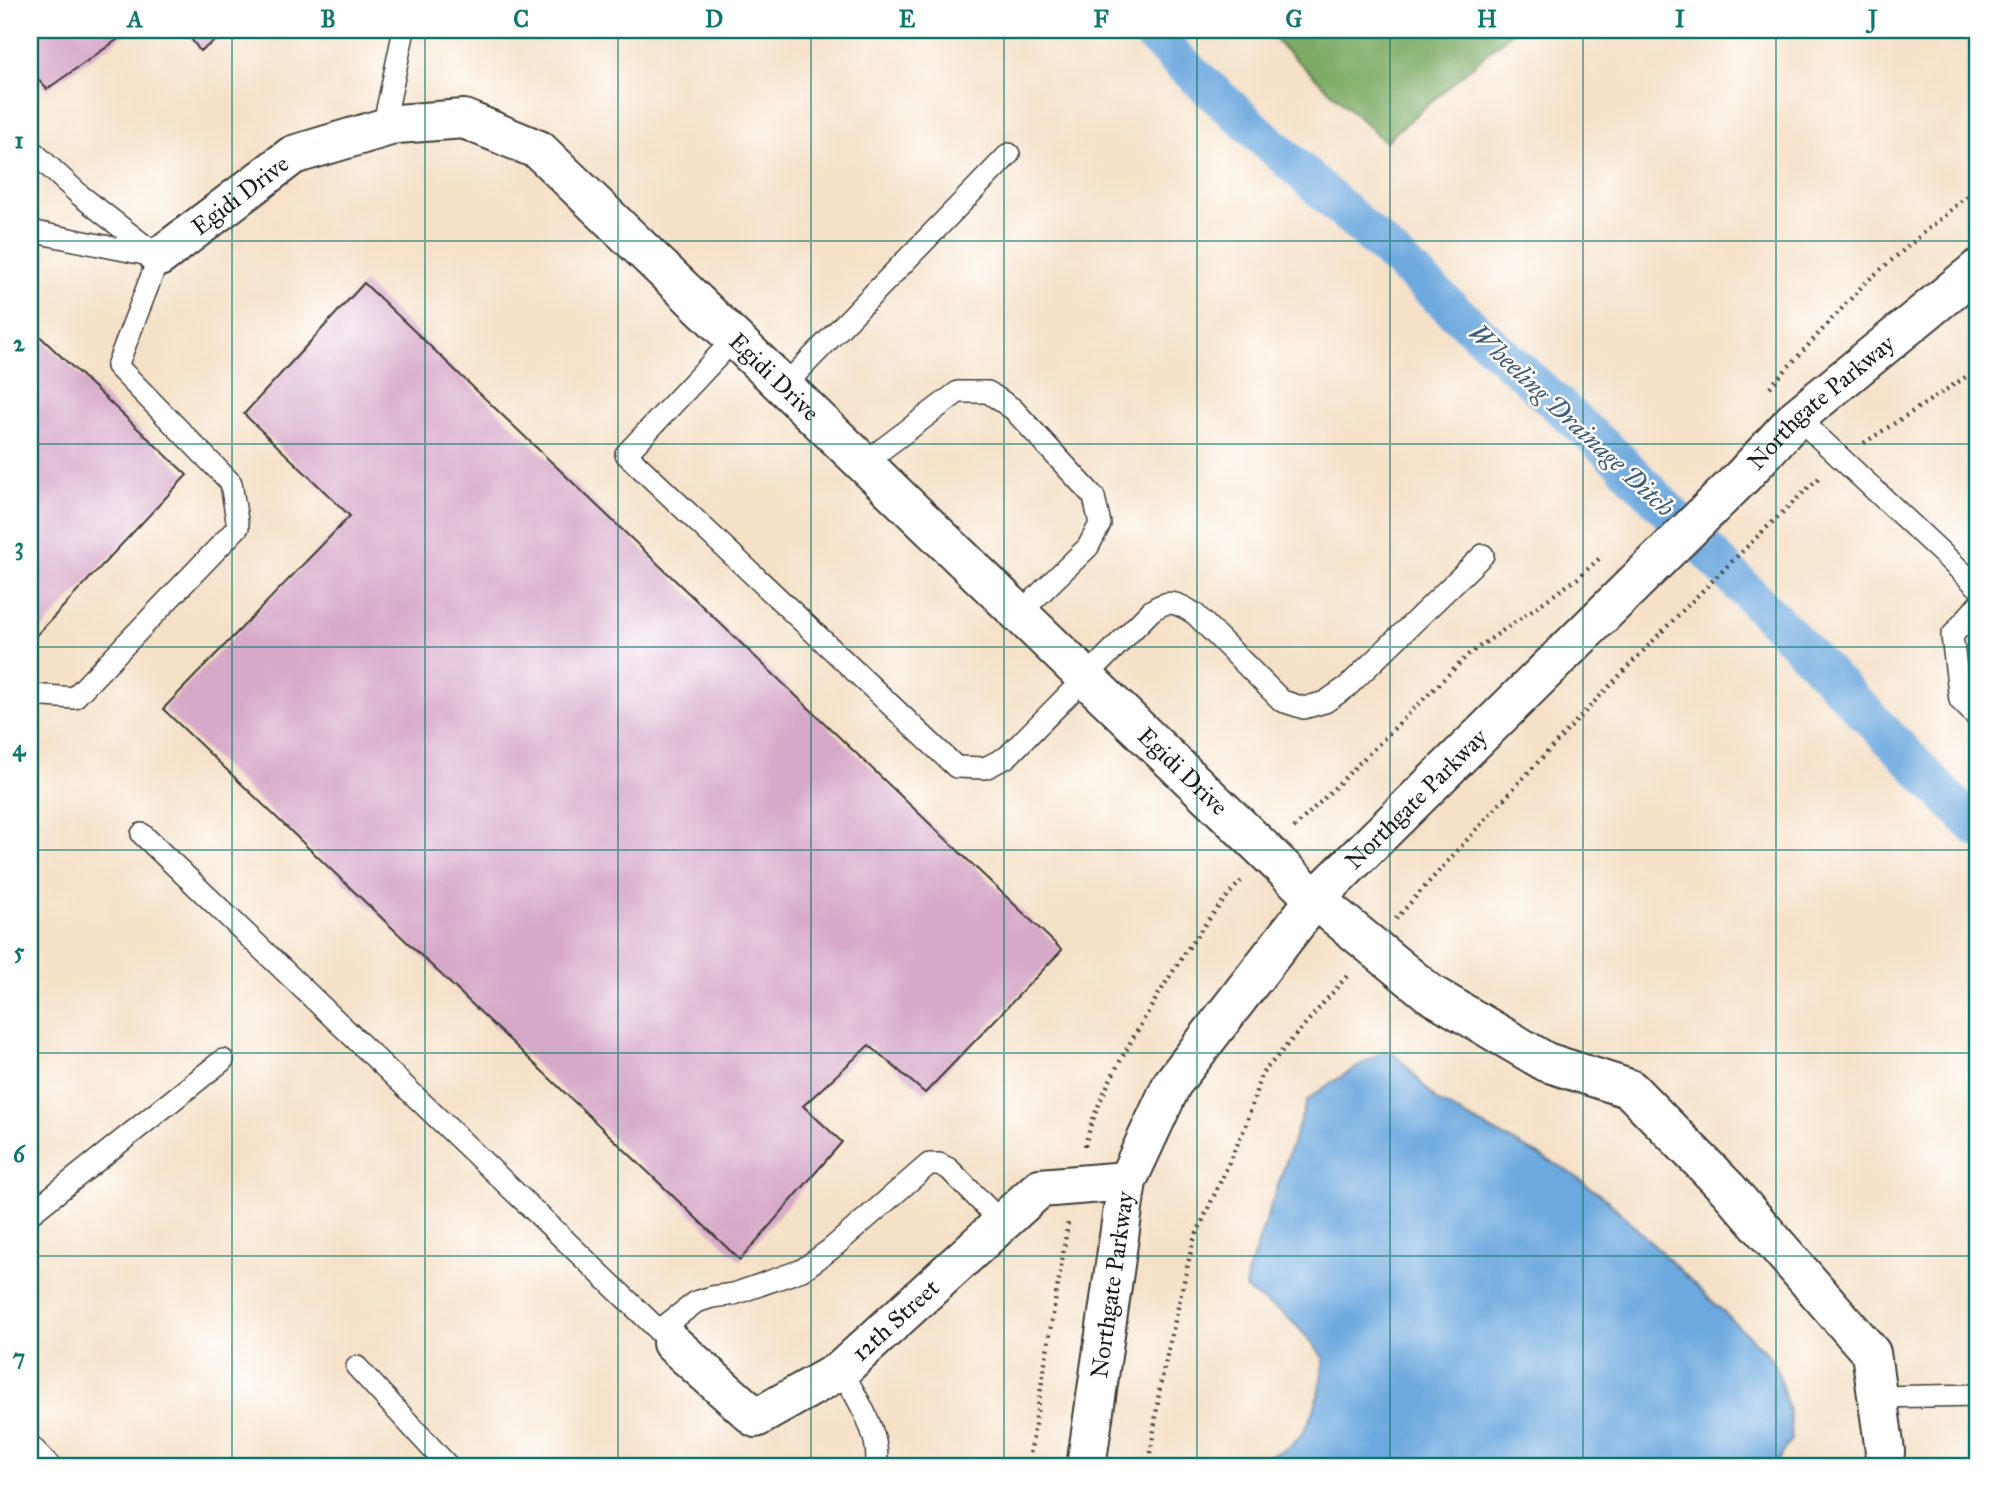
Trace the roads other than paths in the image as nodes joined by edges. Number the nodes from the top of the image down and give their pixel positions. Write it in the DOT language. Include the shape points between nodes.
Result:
graph roads {
  1 [pos="404,30"];
  2 [pos="383,128"];
  3 [pos="30,149"];
  4 [pos="1009,154"];
  5 [pos="30,231"];
  6 [pos="159,257"];
  7 [pos="1972,278"];
  8 [pos="734,338"];
  9 [pos="784,386"];
  10 [pos="1797,418"];
  11 [pos="864,463"];
  12 [pos="1483,555"];
  13 [pos="1978,587"];
  14 [pos="1978,604"];
  15 [pos="1020,613"];
  16 [pos="1086,677"];
  17 [pos="30,695"];
  18 [pos="1978,718"];
  19 [pos="142,834"];
  20 [pos="1315,899"];
  21 [pos="223,1060"];
  22 [pos="1127,1181"];
  23 [pos="30,1214"];
  24 [pos="1002,1223"];
  25 [pos="665,1337"];
  26 [pos="357,1367"];
  27 [pos="841,1370"];
  28 [pos="1978,1395"];
  29 [pos="1877,1397"];
  30 [pos="30,1445"];
  31 [pos="51,1467"];
  32 [pos="449,1467"];
  33 [pos="876,1467"];
  34 [pos="1086,1467"];
  35 [pos="1884,1467"];
  1 -- 2 [label="lane"];
  2 -- 6 [label="street, Egidi Drive" via="293,155"];
  2 -- 8 [label="street, Egidi Drive" via="464,119 539,150"];
  3 -- 6 [label="lane" via="81,197"];
  4 -- 9 [label="lane"];
  5 -- 6 [label="lane"];
  6 -- 17 [label="lane" via="117,366 231,483 238,527 74,698"];
  7 -- 10 [label="street, Northgate Parkway"];
  8 -- 9 [label="street, Egidi Drive"];
  8 -- 16 [label="lane" via="626,454 956,767 985,768 1007,757"];
  9 -- 11 [label="street, Egidi Drive"];
  10 -- 13 [label="lane"];
  10 -- 20 [label="street, Northgate Parkway"];
  11 -- 15 [label="street, Egidi Drive"];
  11 -- 15 [label="lane" via="958,392 988,392 1013,409 1094,497 1100,524 1088,547"];
  12 -- 16 [label="lane" via="1347,687 1325,702 1304,708 1282,701 1195,614 1178,603 1162,604 1151,611"];
  14 -- 18 [label="lane" via="1952,636 1960,700"];
  15 -- 16 [label="street, Egidi Drive"];
  16 -- 20 [label="street, Egidi Drive"];
  19 -- 25 [label="lane"];
  20 -- 22 [label="street, Northgate Parkway" via="1171,1084"];
  20 -- 29 [label="street, Egidi Drive" via="1429,993 1546,1062 1630,1089 1728,1189 1871,1353"];
  21 -- 23 [label="lane"];
  22 -- 24 [label="street, 12th Street" via="1040,1188"];
  22 -- 34 [label="street, Northgate Parkway"];
  24 -- 25 [label="lane" via="950,1169 929,1164 802,1270 696,1302"];
  24 -- 27 [label="street, 12th Street"];
  25 -- 27 [label="street, 12th Street" via="756,1418"];
  26 -- 32 [label="lane"];
  27 -- 33 [label="lane" via="865,1411 878,1456"];
  28 -- 29 [label="lane"];
  29 -- 35 [label="street, Egidi Drive"];
  30 -- 31 [label="lane"];
}
